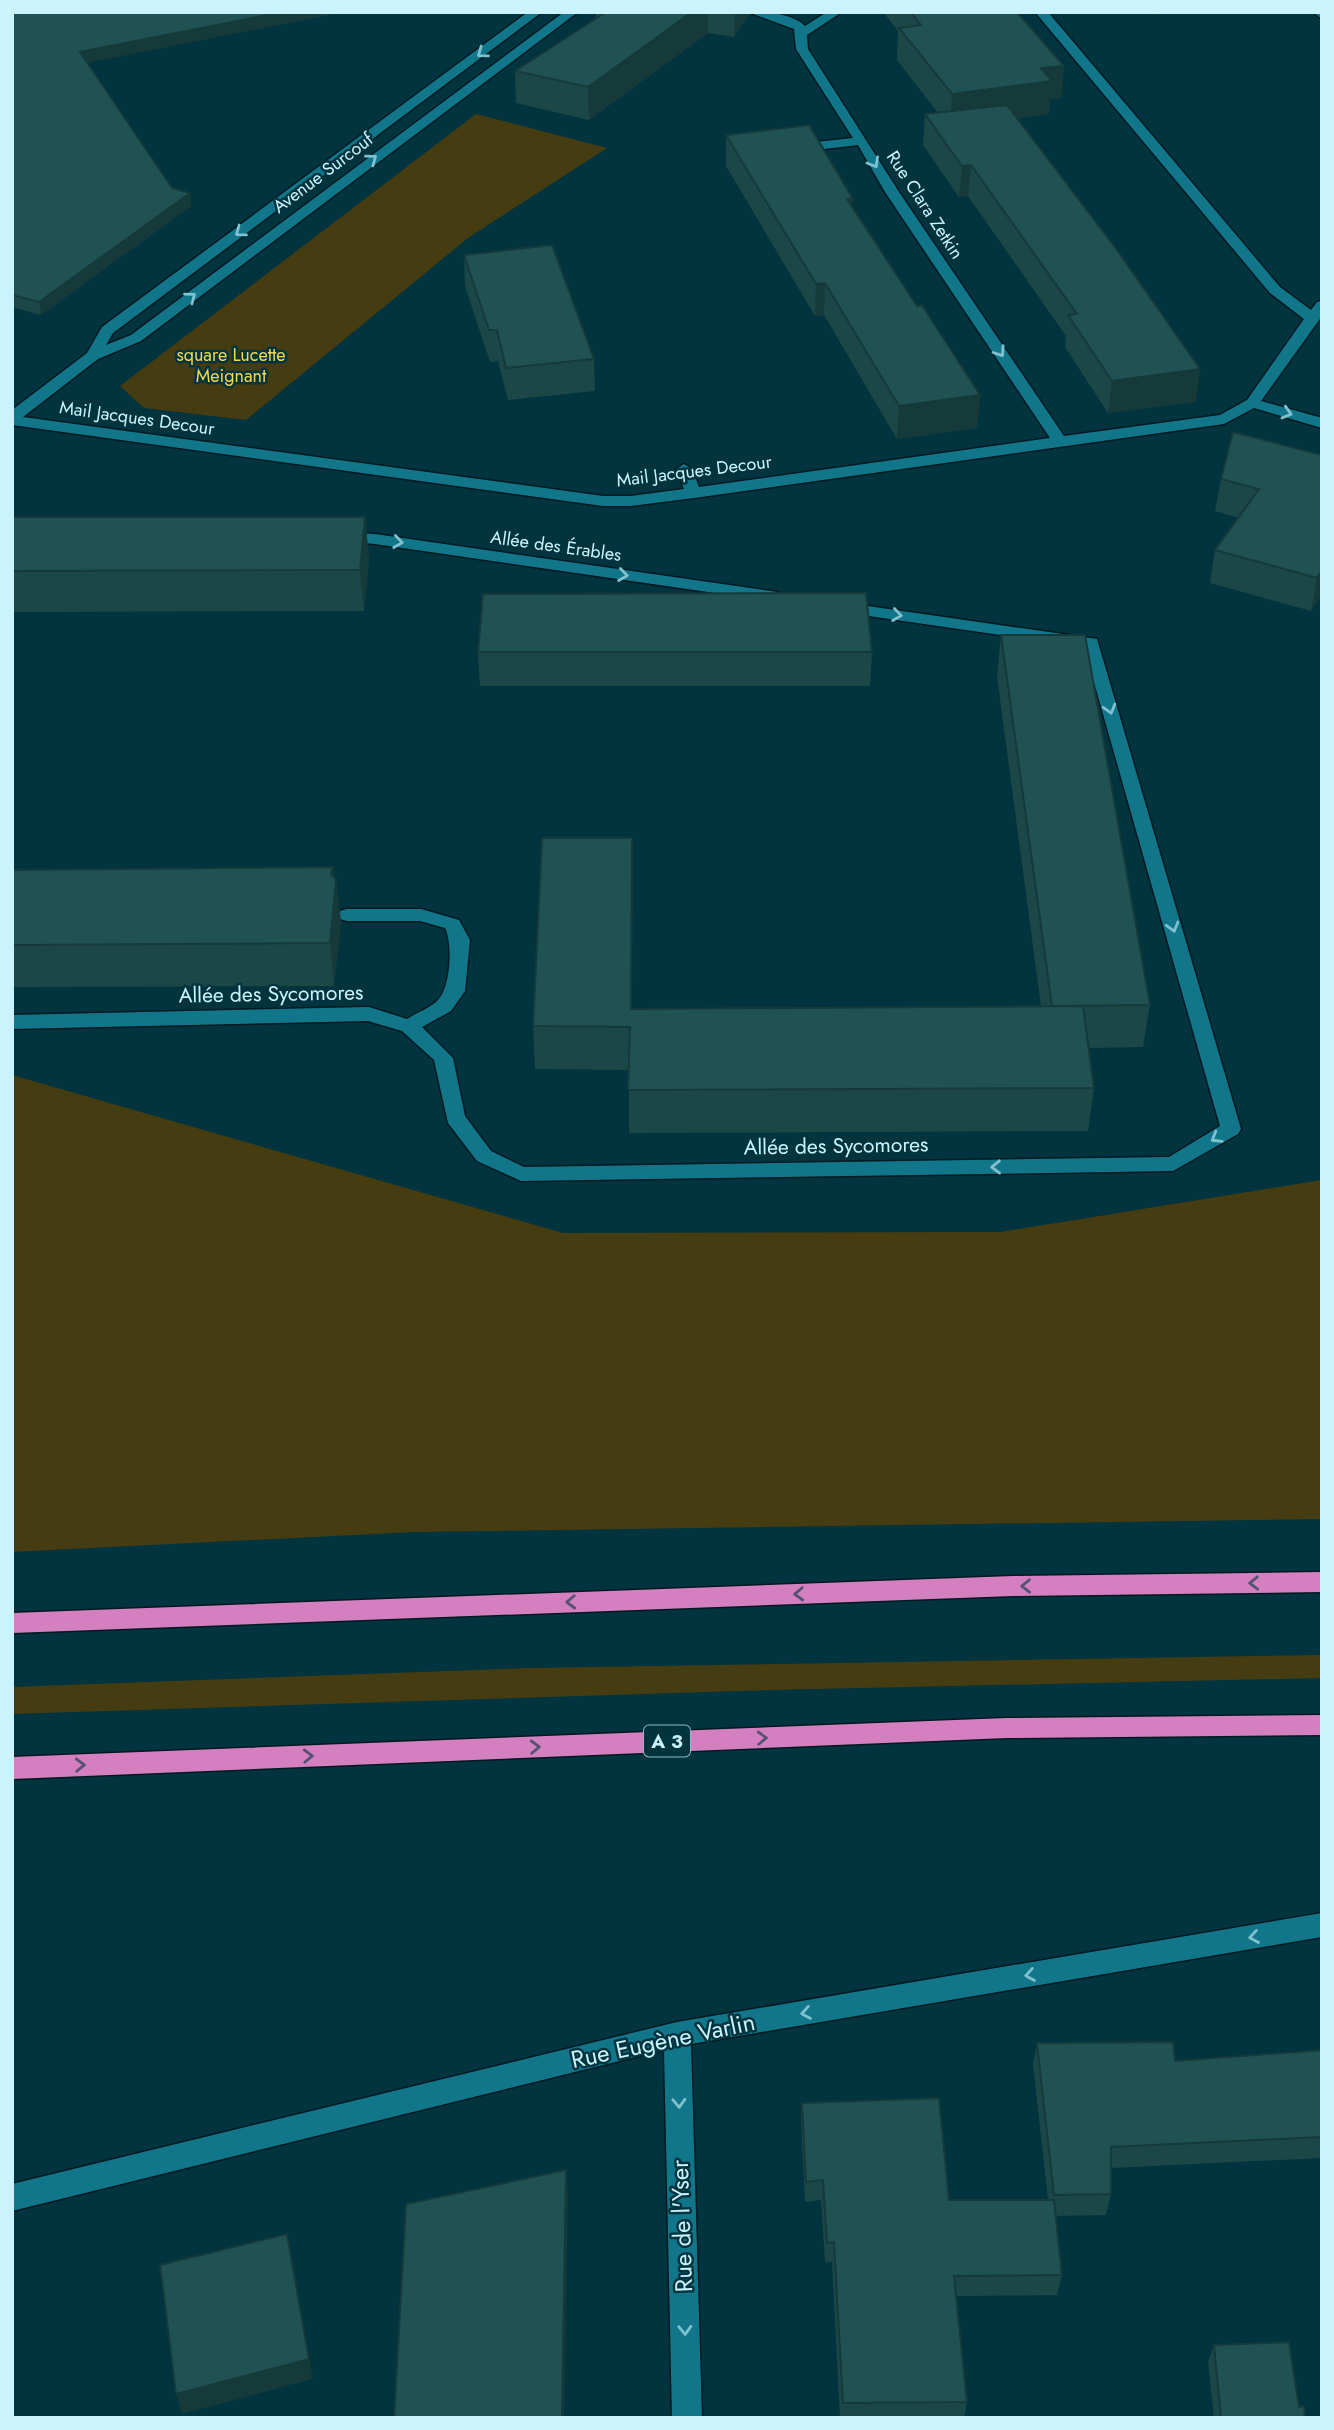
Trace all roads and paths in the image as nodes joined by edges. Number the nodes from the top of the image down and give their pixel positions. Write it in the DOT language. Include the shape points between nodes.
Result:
graph roads {
  1 [pos="537,12"];
  2 [pos="572,12"];
  3 [pos="754,12"];
  4 [pos="836,12"];
  5 [pos="1041,12"];
  6 [pos="801,33"];
  7 [pos="862,141"];
  8 [pos="816,146"];
  9 [pos="1322,305"];
  10 [pos="1312,318"];
  11 [pos="93,356"];
  12 [pos="1252,403"];
  13 [pos="12,419"];
  14 [pos="1322,423"];
  15 [pos="1059,440"];
  16 [pos="684,469"];
  17 [pos="694,493"];
  18 [pos="319,536"];
  19 [pos="788,599"];
  20 [pos="829,605"];
  21 [pos="347,915"];
  22 [pos="12,1022"];
  23 [pos="410,1026"];
  24 [pos="1322,1582"];
  25 [pos="12,1623"];
  26 [pos="1322,1725"];
  27 [pos="12,1768"];
  28 [pos="1322,1925"];
  29 [pos="677,2035"];
  30 [pos="12,2198"];
  31 [pos="687,2418"];
  1 -- 11 [label="street, Avenue Surcouf, one-way" via="107,330"];
  11 -- 2 [label="street, Avenue Surcouf, one-way" via="136,338"];
  3 -- 6 [label="street" via="796,24"];
  4 -- 6 [label="street"];
  5 -- 10 [label="street" via="1275,290"];
  6 -- 7 [label="street, Rue Clara Zetkin" via="802,50"];
  7 -- 8 [label="street"];
  7 -- 15 [label="street, Rue Clara Zetkin, one-way" via="891,192"];
  9 -- 10 [label="street, Mail Jacques Decour"];
  10 -- 12 [label="street, Mail Jacques Decour"];
  11 -- 13 [label="street, Avenue Surcouf"];
  12 -- 14 [label="street, one-way"];
  12 -- 15 [label="street, Mail Jacques Decour" via="1224,419"];
  13 -- 17 [label="street, Mail Jacques Decour" via="603,500"];
  15 -- 17 [label="street, Mail Jacques Decour"];
  16 -- 17 [label="street"];
  18 -- 19 [label="street, Allée des Érables, one-way" via="375,539"];
  20 -- 23 [label="street, Allée des Sycomores, one-way" via="1091,643 1231,1129 1173,1164 521,1174 484,1156 455,1118 443,1058"];
  21 -- 23 [label="street" via="421,915 452,924 460,940 455,991 444,1006"];
  22 -- 23 [label="street, Allée des Sycomores" via="369,1014"];
  24 -- 25 [label="highway, one-way" via="1013,1586"];
  27 -- 26 [label="highway, A 3, one-way" via="1007,1728"];
  28 -- 29 [label="street, Rue Eugène Varlin, one-way"];
  29 -- 30 [label="street, Rue Eugène Varlin"];
  29 -- 31 [label="street, Rue de l'Yser, one-way"];
}
